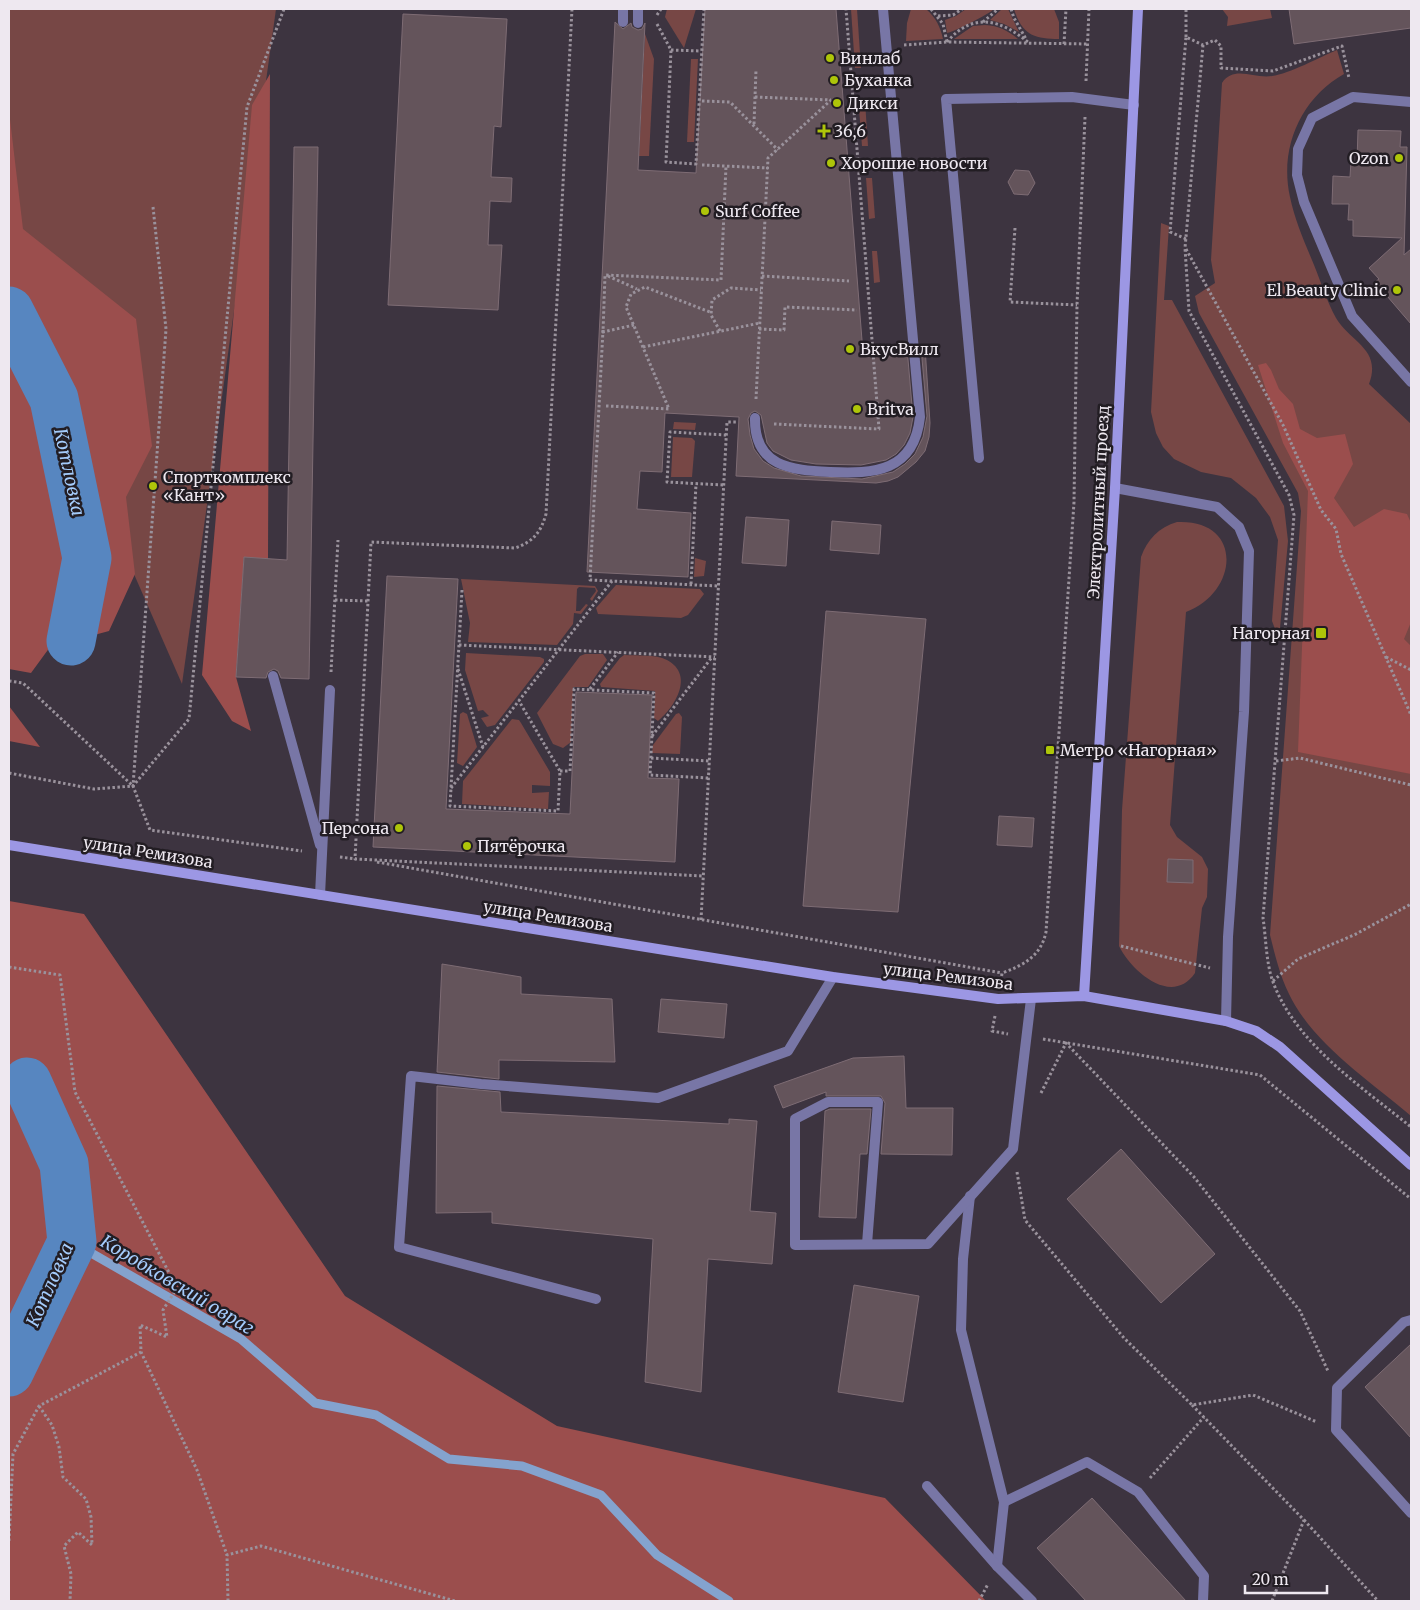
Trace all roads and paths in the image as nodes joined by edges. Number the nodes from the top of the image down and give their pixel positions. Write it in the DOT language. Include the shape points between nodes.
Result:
graph roads {
  1 [pos="284,9"];
  2 [pos="572,9"];
  3 [pos="623,9"];
  4 [pos="638,9"];
  5 [pos="704,9"];
  6 [pos="846,9"];
  7 [pos="884,9"];
  8 [pos="931,9"];
  9 [pos="962,9"];
  10 [pos="998,9"];
  11 [pos="1011,9"];
  12 [pos="1064,9"];
  13 [pos="1089,9"];
  14 [pos="1138,9"];
  15 [pos="1186,9"];
  16 [pos="651,14"];
  17 [pos="938,16"];
  18 [pos="622,22"];
  19 [pos="983,22"];
  20 [pos="638,23"];
  21 [pos="1186,37"];
  22 [pos="947,42"];
  23 [pos="1029,43"];
  24 [pos="1064,44"];
  25 [pos="1088,44"];
  26 [pos="1203,45"];
  27 [pos="887,47"];
  28 [pos="671,50"];
  29 [pos="701,51"];
  30 [pos="756,70"];
  31 [pos="755,96"];
  32 [pos="1353,97"];
  33 [pos="1086,99"];
  34 [pos="702,101"];
  35 [pos="1411,102"];
  36 [pos="1134,105"];
  37 [pos="754,125"];
  38 [pos="778,150"];
  39 [pos="702,165"];
  40 [pos="726,166"];
  41 [pos="768,168"];
  42 [pos="153,208"];
  43 [pos="1015,228"];
  44 [pos="1186,240"];
  45 [pos="1185,248"];
  46 [pos="605,275"];
  47 [pos="762,276"];
  48 [pos="849,281"];
  49 [pos="637,289"];
  50 [pos="761,290"];
  51 [pos="1077,305"];
  52 [pos="857,310"];
  53 [pos="710,312"];
  54 [pos="760,323"];
  55 [pos="634,325"];
  56 [pos="760,329"];
  57 [pos="603,330"];
  58 [pos="720,331"];
  59 [pos="643,347"];
  60 [pos="1411,382"];
  61 [pos="606,406"];
  62 [pos="750,420"];
  63 [pos="765,424"];
  64 [pos="726,435"];
  65 [pos="979,458"];
  66 [pos="696,484"];
  67 [pos="724,485"];
  68 [pos="1115,488"];
  69 [pos="338,540"];
  70 [pos="612,581"];
  71 [pos="691,584"];
  72 [pos="718,586"];
  73 [pos="462,590"];
  74 [pos="335,600"];
  75 [pos="368,601"];
  76 [pos="459,645"];
  77 [pos="559,650"];
  78 [pos="618,652"];
  79 [pos="713,657"];
  80 [pos="1385,657"];
  81 [pos="457,666"];
  82 [pos="1411,670"];
  83 [pos="273,676"];
  84 [pos="9,681"];
  85 [pos="330,690"];
  86 [pos="590,690"];
  87 [pos="519,701"];
  88 [pos="1411,715"];
  89 [pos="652,737"];
  90 [pos="484,747"];
  91 [pos="651,758"];
  92 [pos="709,761"];
  93 [pos="1276,762"];
  94 [pos="560,771"];
  95 [pos="9,773"];
  96 [pos="708,778"];
  97 [pos="1411,785"];
  98 [pos="133,786"];
  99 [pos="451,789"];
  100 [pos="9,845"];
  101 [pos="322,853"];
  102 [pos="354,859"];
  103 [pos="703,876"];
  104 [pos="320,895"];
  105 [pos="1411,904"];
  106 [pos="701,920"];
  107 [pos="1046,932"];
  108 [pos="1121,946"];
  109 [pos="9,967"];
  110 [pos="1210,968"];
  111 [pos="1002,973"];
  112 [pos="833,976"];
  113 [pos="1272,981"];
  114 [pos="1084,996"];
  115 [pos="1031,999"];
  116 [pos="1226,1021"];
  117 [pos="992,1031"];
  118 [pos="1026,1037"];
  119 [pos="1066,1043"];
  120 [pos="1039,1096"];
  121 [pos="1411,1128"];
  122 [pos="1013,1148"];
  123 [pos="1411,1165"];
  124 [pos="970,1196"];
  125 [pos="1411,1199"];
  126 [pos="867,1244"];
  127 [pos="596,1299"];
  128 [pos="1411,1320"];
  129 [pos="141,1352"];
  130 [pos="1337,1388"];
  131 [pos="1192,1405"];
  132 [pos="39,1406"];
  133 [pos="1204,1417"];
  134 [pos="1336,1430"];
  135 [pos="927,1486"];
  136 [pos="1138,1492"];
  137 [pos="1004,1502"];
  138 [pos="1411,1512"];
  139 [pos="1304,1520"];
  140 [pos="9,1541"];
  141 [pos="227,1555"];
  142 [pos="997,1566"];
  143 [pos="70,1601"];
  144 [pos="228,1601"];
  145 [pos="455,1601"];
  146 [pos="1032,1601"];
  147 [pos="1203,1601"];
  148 [pos="1272,1601"];
  149 [pos="1378,1601"];
  1 -- 98 [label="path" via="247,108 189,719"];
  2 -- 75 [label="path" via="543,524 532,540 515,548 371,542"];
  3 -- 18 [label="lane"];
  4 -- 20 [label="lane"];
  5 -- 29 [label="path"];
  6 -- 63 [label="path" via="879,429"];
  7 -- 27 [label="lane"];
  8 -- 17 [label="path"];
  9 -- 17 [label="path" via="953,15"];
  10 -- 19 [label="path"];
  11 -- 23 [label="path"];
  12 -- 24 [label="path"];
  13 -- 25 [label="path"];
  14 -- 36 [label="street, Электролитный проезд"];
  15 -- 21 [label="path"];
  16 -- 28 [label="path"];
  17 -- 22 [label="path"];
  19 -- 22 [label="path" via="963,28"];
  19 -- 23 [label="path" via="1005,26"];
  21 -- 26 [label="path"];
  21 -- 44 [label="path" via="1170,232"];
  22 -- 23 [label="path"];
  22 -- 27 [label="path"];
  23 -- 24 [label="path"];
  24 -- 25 [label="path"];
  25 -- 33 [label="path"];
  26 -- 32 [label="path" via="1215,40 1221,46 1221,68 1273,71 1342,46"];
  26 -- 44 [label="path"];
  27 -- 62 [label="lane" via="920,417 918,432 904,457 879,471 793,470 768,456"];
  28 -- 29 [label="path"];
  28 -- 29 [label="path" via="666,162 696,164"];
  30 -- 31 [label="path"];
  31 -- 37 [label="path"];
  31 -- 38 [label="path" via="831,100"];
  32 -- 35 [label="lane"];
  32 -- 60 [label="lane" via="1312,118 1298,149 1297,175 1304,202 1352,316"];
  33 -- 36 [label="lane"];
  33 -- 51 [label="path"];
  33 -- 65 [label="lane" via="946,99"];
  34 -- 37 [label="path" via="730,102"];
  36 -- 68 [label="street, Электролитный проезд"];
  37 -- 38 [label="path"];
  38 -- 41 [label="path" via="768,158"];
  39 -- 40 [label="path"];
  40 -- 41 [label="path"];
  40 -- 46 [label="path" via="721,280"];
  41 -- 47 [label="path"];
  42 -- 98 [label="path" via="166,329"];
  43 -- 51 [label="path" via="1010,302"];
  44 -- 45 [label="path"];
  45 -- 80 [label="path" via="1283,425 1321,510 1336,529 1341,554"];
  45 -- 93 [label="path" via="1189,311 1289,495 1294,515"];
  46 -- 49 [label="path"];
  46 -- 55 [label="path" via="602,332"];
  47 -- 48 [label="path"];
  47 -- 50 [label="path"];
  49 -- 53 [label="path" via="645,287"];
  49 -- 55 [label="path" via="631,294 626,307"];
  50 -- 53 [label="path" via="728,289 712,300"];
  50 -- 54 [label="path"];
  51 -- 107 [label="path" via="1074,502"];
  52 -- 56 [label="path" via="785,307 784,330"];
  53 -- 58 [label="path"];
  54 -- 56 [label="path"];
  54 -- 58 [label="path"];
  55 -- 59 [label="path"];
  56 -- 62 [label="path"];
  57 -- 70 [label="path" via="590,580"];
  58 -- 59 [label="path"];
  59 -- 61 [label="path" via="669,409"];
  62 -- 64 [label="path" via="727,422"];
  64 -- 66 [label="path" via="670,432 667,482"];
  64 -- 67 [label="path"];
  66 -- 67 [label="path"];
  66 -- 71 [label="path"];
  67 -- 72 [label="path"];
  68 -- 114 [label="street, Электролитный проезд"];
  68 -- 116 [label="lane" via="1217,507 1239,527 1249,551 1244,712 1228,937"];
  69 -- 74 [label="path"];
  70 -- 71 [label="path"];
  70 -- 77 [label="path"];
  71 -- 72 [label="path"];
  72 -- 79 [label="path"];
  73 -- 76 [label="path"];
  74 -- 75 [label="path"];
  74 -- 85 [label="path"];
  75 -- 102 [label="path"];
  76 -- 77 [label="path"];
  76 -- 81 [label="path"];
  77 -- 78 [label="path"];
  77 -- 87 [label="path"];
  78 -- 79 [label="path"];
  78 -- 86 [label="path"];
  79 -- 89 [label="path"];
  79 -- 92 [label="path"];
  80 -- 82 [label="path"];
  80 -- 88 [label="path"];
  81 -- 90 [label="path"];
  81 -- 99 [label="path"];
  83 -- 101 [label="lane"];
  84 -- 98 [label="path" via="23,683"];
  85 -- 101 [label="lane"];
  86 -- 89 [label="path" via="654,693"];
  86 -- 94 [label="path" via="574,689 570,771"];
  87 -- 90 [label="path"];
  87 -- 94 [label="path"];
  89 -- 91 [label="path"];
  90 -- 99 [label="path"];
  91 -- 92 [label="path"];
  91 -- 96 [label="path" via="650,775"];
  92 -- 96 [label="path"];
  93 -- 97 [label="path" via="1300,758"];
  93 -- 113 [label="path" via="1263,918"];
  94 -- 99 [label="path" via="558,811 450,806"];
  95 -- 98 [label="path" via="94,788"];
  96 -- 103 [label="path"];
  98 -- 101 [label="path" via="150,830"];
  100 -- 104 [label="street, улица Ремизова"];
  101 -- 102 [label="path"];
  101 -- 104 [label="lane"];
  102 -- 103 [label="path"];
  102 -- 106 [label="path"];
  103 -- 106 [label="path"];
  104 -- 112 [label="street, улица Ремизова"];
  105 -- 113 [label="path" via="1356,934 1298,959"];
  106 -- 111 [label="path"];
  108 -- 110 [label="path"];
  109 -- 129 [label="path" via="60,974 75,1092 177,1288 163,1310 167,1337 140,1325"];
  112 -- 115 [label="street, улица Ремизова" via="998,999"];
  112 -- 127 [label="lane" via="788,1051 658,1098 411,1076 399,1248"];
  113 -- 121 [label="path" via="1295,1025 1312,1043"];
  114 -- 115 [label="street, улица Ремизова"];
  114 -- 116 [label="street, улица Ремизова"];
  115 -- 118 [label="lane"];
  116 -- 123 [label="street, улица Ремизова" via="1256,1031 1280,1047"];
  117 -- 118 [label="path"];
  118 -- 119 [label="path"];
  118 -- 122 [label="lane"];
  119 -- 120 [label="path"];
  119 -- 125 [label="path" via="1260,1075"];
  119 -- 130 [label="path" via="1194,1177 1300,1311"];
  122 -- 124 [label="lane"];
  122 -- 131 [label="path" via="1025,1220 1124,1338"];
  124 -- 126 [label="lane" via="928,1244"];
  124 -- 137 [label="lane" via="963,1259 961,1330"];
  126 -- 126 [label="lane" via="795,1245 795,1119 828,1102 878,1102"];
  128 -- 130 [label="lane" via="1404,1322"];
  129 -- 132 [label="path"];
  129 -- 141 [label="path" via="197,1470"];
  130 -- 134 [label="lane"];
  131 -- 133 [label="path"];
  131 -- 134 [label="path" via="1253,1395"];
  132 -- 140 [label="path" via="13,1454"];
  132 -- 143 [label="path" via="52,1425 63,1477 86,1499 91,1517 92,1545 78,1532 64,1546 70,1574"];
  133 -- 136 [label="path"];
  133 -- 139 [label="path"];
  134 -- 138 [label="lane"];
  135 -- 142 [label="lane"];
  136 -- 137 [label="lane" via="1087,1462"];
  136 -- 147 [label="lane" via="1204,1576"];
  137 -- 142 [label="lane"];
  139 -- 148 [label="path"];
  139 -- 149 [label="path"];
  141 -- 144 [label="path"];
  141 -- 145 [label="path" via="261,1546"];
  142 -- 146 [label="lane"];
}
